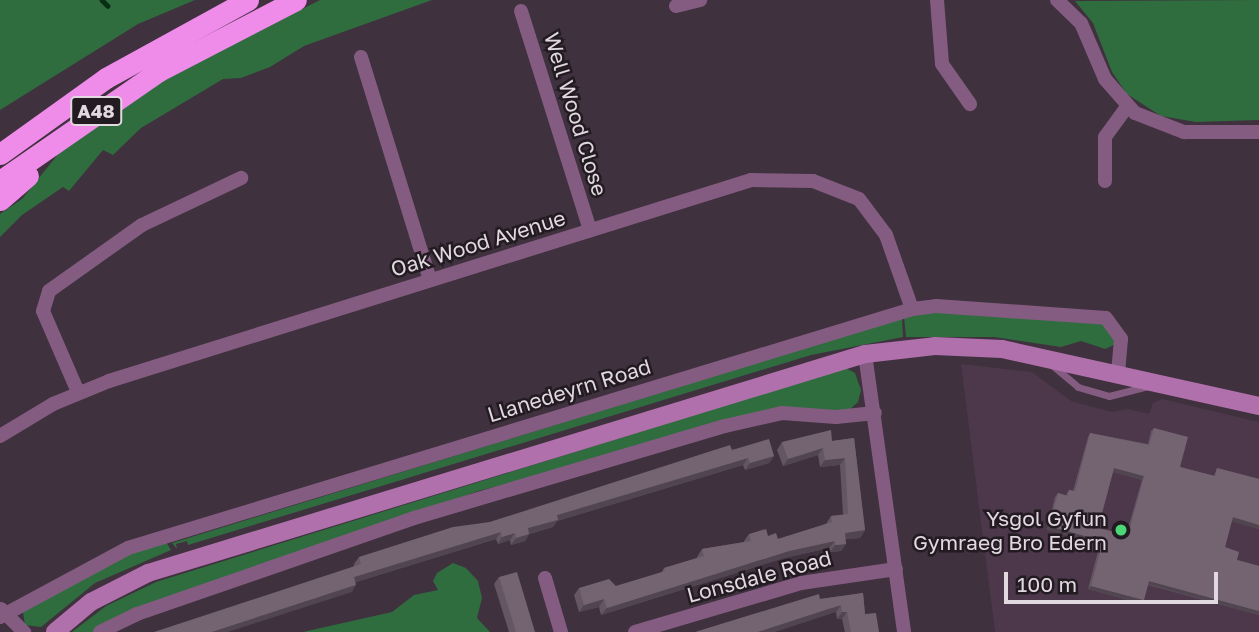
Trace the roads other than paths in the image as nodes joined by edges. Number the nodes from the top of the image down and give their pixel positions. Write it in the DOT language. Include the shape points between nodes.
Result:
graph roads {
  1 [pos="248,0"];
  2 [pos="296,0"];
  3 [pos="700,0"];
  4 [pos="937,0"];
  5 [pos="1056,0"];
  6 [pos="676,6"];
  7 [pos="521,11"];
  8 [pos="361,57"];
  9 [pos="106,78"];
  10 [pos="970,104"];
  11 [pos="1127,107"];
  12 [pos="74,126"];
  13 [pos="1259,132"];
  14 [pos="0,135"];
  15 [pos="0,154"];
  16 [pos="241,178"];
  17 [pos="0,181"];
  18 [pos="1105,181"];
  19 [pos="0,200"];
  20 [pos="590,230"];
  21 [pos="430,280"];
  22 [pos="912,309"];
  23 [pos="865,354"];
  24 [pos="1042,356"];
  25 [pos="1118,373"];
  26 [pos="1155,383"];
  27 [pos="78,392"];
  28 [pos="1259,406"];
  29 [pos="875,413"];
  30 [pos="0,436"];
  31 [pos="896,569"];
  32 [pos="545,578"];
  33 [pos="2,613"];
  34 [pos="24,632"];
  35 [pos="55,632"];
  36 [pos="100,632"];
  37 [pos="561,632"];
  38 [pos="635,632"];
  39 [pos="904,632"];
  1 -- 9 [label="highway, A48"];
  2 -- 12 [label="highway, A48" via="198,49"];
  3 -- 6 [label="street"];
  4 -- 10 [label="street" via="942,64"];
  5 -- 11 [label="street" via="1081,23 1105,79"];
  7 -- 20 [label="street, Well Wood Close"];
  8 -- 21 [label="street"];
  9 -- 14 [label="highway, A48"];
  9 -- 15 [label="highway, A48"];
  11 -- 13 [label="street" via="1177,131"];
  11 -- 18 [label="street" via="1105,137"];
  12 -- 17 [label="highway, A48"];
  12 -- 19 [label="highway, A48" via="38,168"];
  16 -- 27 [label="street" via="142,225 49,291 43,311"];
  20 -- 21 [label="street, Oak Wood Avenue"];
  20 -- 22 [label="street, Oak Wood Avenue" via="751,180 782,178 827,184 849,192 874,215 892,248"];
  21 -- 27 [label="street, Oak Wood Avenue"];
  22 -- 25 [label="street, Llanedeyrn Road" via="936,306 1106,318 1121,339"];
  22 -- 33 [label="street, Llanedeyrn Road" via="128,548"];
  23 -- 24 [label="street" via="956,346"];
  23 -- 29 [label="street"];
  23 -- 35 [label="street" via="148,573 91,602"];
  24 -- 25 [label="street"];
  24 -- 26 [label="lane" via="1078,387 1110,396"];
  25 -- 26 [label="street"];
  26 -- 28 [label="street"];
  27 -- 30 [label="street, Oak Wood Avenue"];
  29 -- 31 [label="street"];
  29 -- 36 [label="street" via="836,417 782,413 725,426 414,517 137,614"];
  31 -- 38 [label="street, Lonsdale Road" via="801,583"];
  31 -- 39 [label="street"];
  32 -- 37 [label="street"];
  33 -- 34 [label="street, Llanedeyrn Road"];
}
